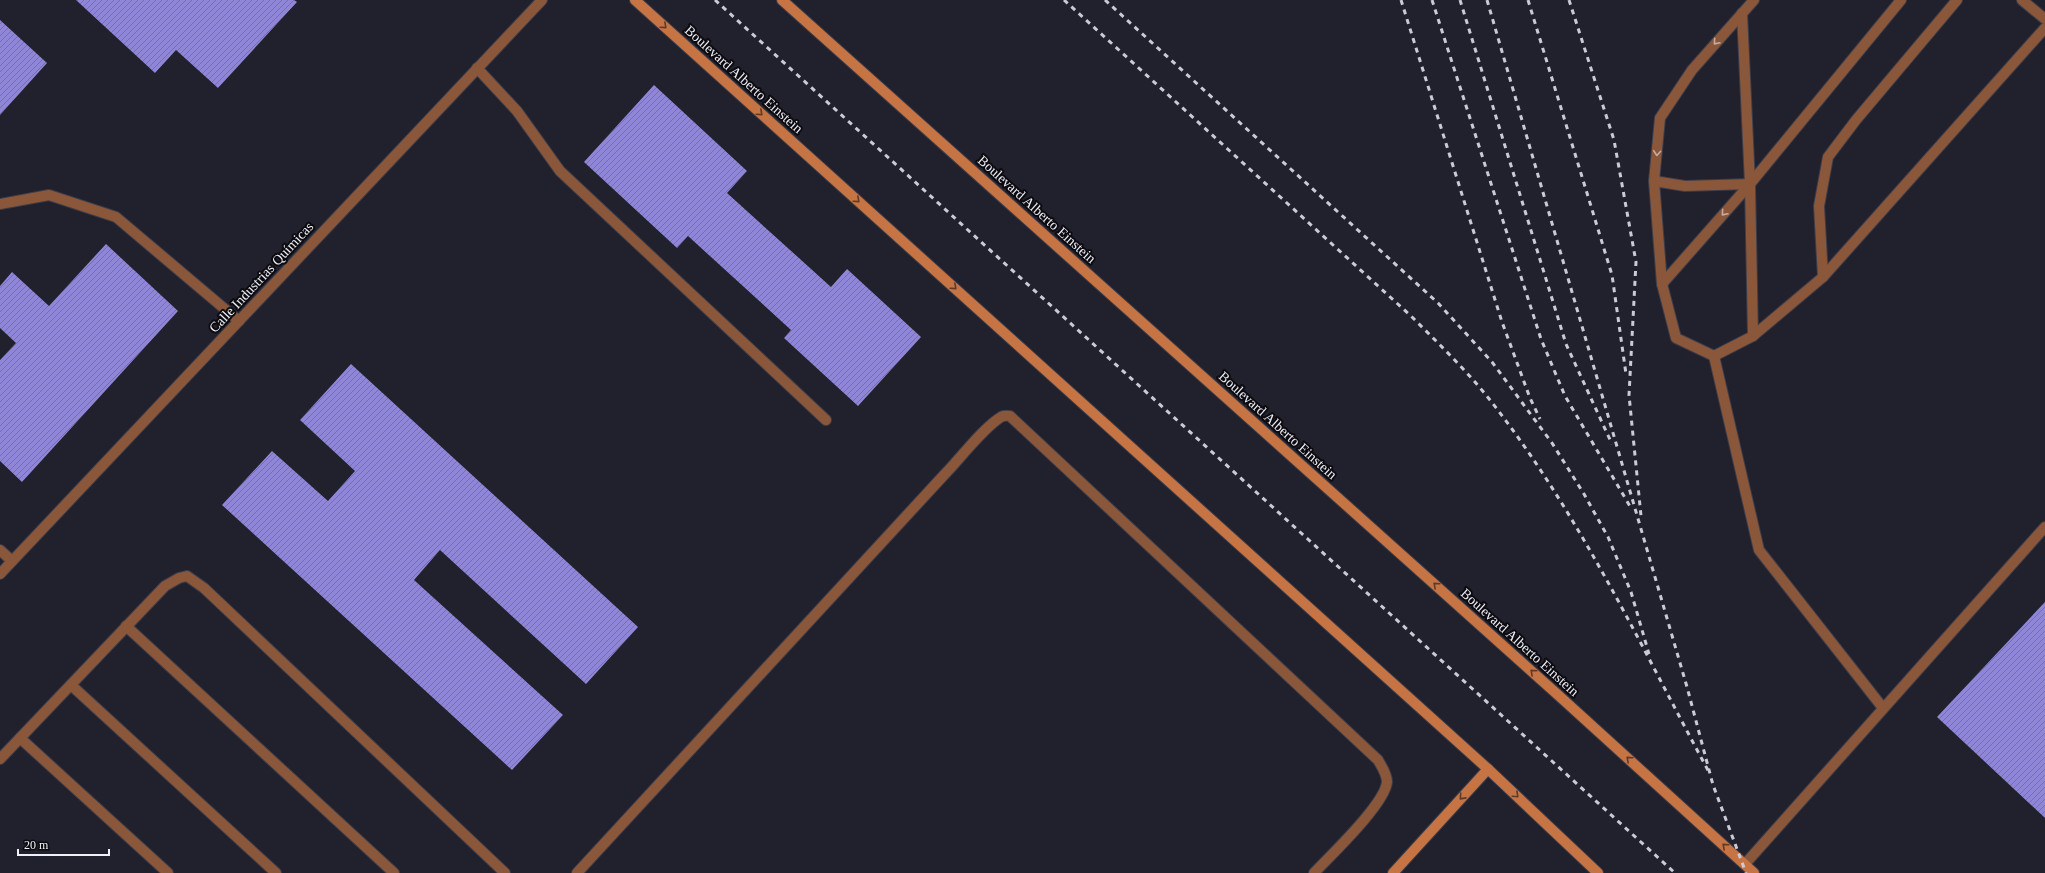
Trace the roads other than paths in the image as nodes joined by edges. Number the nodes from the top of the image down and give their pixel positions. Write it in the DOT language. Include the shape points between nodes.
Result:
graph roads {
  1 [pos="542,0"];
  2 [pos="635,0"];
  3 [pos="782,0"];
  4 [pos="1754,0"];
  5 [pos="1901,0"];
  6 [pos="1957,0"];
  7 [pos="2022,0"];
  8 [pos="1742,13"];
  9 [pos="2045,19"];
  10 [pos="2045,28"];
  11 [pos="478,68"];
  12 [pos="1654,181"];
  13 [pos="1750,184"];
  14 [pos="0,204"];
  15 [pos="1824,277"];
  16 [pos="1662,284"];
  17 [pos="239,321"];
  18 [pos="1753,336"];
  19 [pos="1714,356"];
  20 [pos="826,420"];
  21 [pos="2045,527"];
  22 [pos="0,550"];
  23 [pos="12,561"];
  24 [pos="0,574"];
  25 [pos="126,626"];
  26 [pos="71,685"];
  27 [pos="1883,708"];
  28 [pos="20,738"];
  29 [pos="0,759"];
  30 [pos="1488,769"];
  31 [pos="1745,864"];
  32 [pos="168,873"];
  33 [pos="276,873"];
  34 [pos="394,873"];
  35 [pos="505,873"];
  36 [pos="578,873"];
  37 [pos="1314,873"];
  38 [pos="1393,873"];
  39 [pos="1598,873"];
  40 [pos="1754,873"];
  1 -- 11 [label="street, Calle Industrias Químicas"];
  2 -- 30 [label="main road, Boulevard Alberto Einstein, one-way"];
  31 -- 3 [label="main road, Boulevard Alberto Einstein, one-way"];
  4 -- 8 [label="street"];
  5 -- 13 [label="street"];
  6 -- 15 [label="street" via="1856,120 1828,158 1819,206"];
  7 -- 9 [label="street"];
  8 -- 12 [label="street, one-way" via="1692,70 1660,118"];
  8 -- 13 [label="street"];
  10 -- 15 [label="street"];
  11 -- 17 [label="street, Calle Industrias Químicas"];
  11 -- 20 [label="street" via="517,111 560,171"];
  12 -- 13 [label="street" via="1685,186"];
  12 -- 16 [label="street"];
  13 -- 16 [label="street, one-way"];
  13 -- 18 [label="street"];
  14 -- 17 [label="street" via="49,195 116,218"];
  15 -- 18 [label="street"];
  16 -- 19 [label="street" via="1676,338"];
  17 -- 23 [label="street, Calle Industrias Químicas"];
  18 -- 19 [label="street"];
  19 -- 27 [label="street" via="1759,550"];
  21 -- 27 [label="street"];
  22 -- 23 [label="street"];
  23 -- 24 [label="street, Calle Industrias Químicas"];
  25 -- 26 [label="street"];
  25 -- 34 [label="street"];
  25 -- 35 [label="street" via="165,586 187,576 204,588"];
  26 -- 28 [label="street"];
  26 -- 33 [label="street"];
  27 -- 31 [label="street"];
  28 -- 29 [label="street"];
  28 -- 32 [label="street"];
  30 -- 38 [label="main road, one-way"];
  30 -- 39 [label="main road, Boulevard Alberto Einstein, one-way"];
  31 -- 40 [label="main road, Boulevard Alberto Einstein"];
  36 -- 37 [label="street" via="944,475 1000,418 1010,416 1378,760 1386,774 1387,782 1383,793 1369,814"];
}
